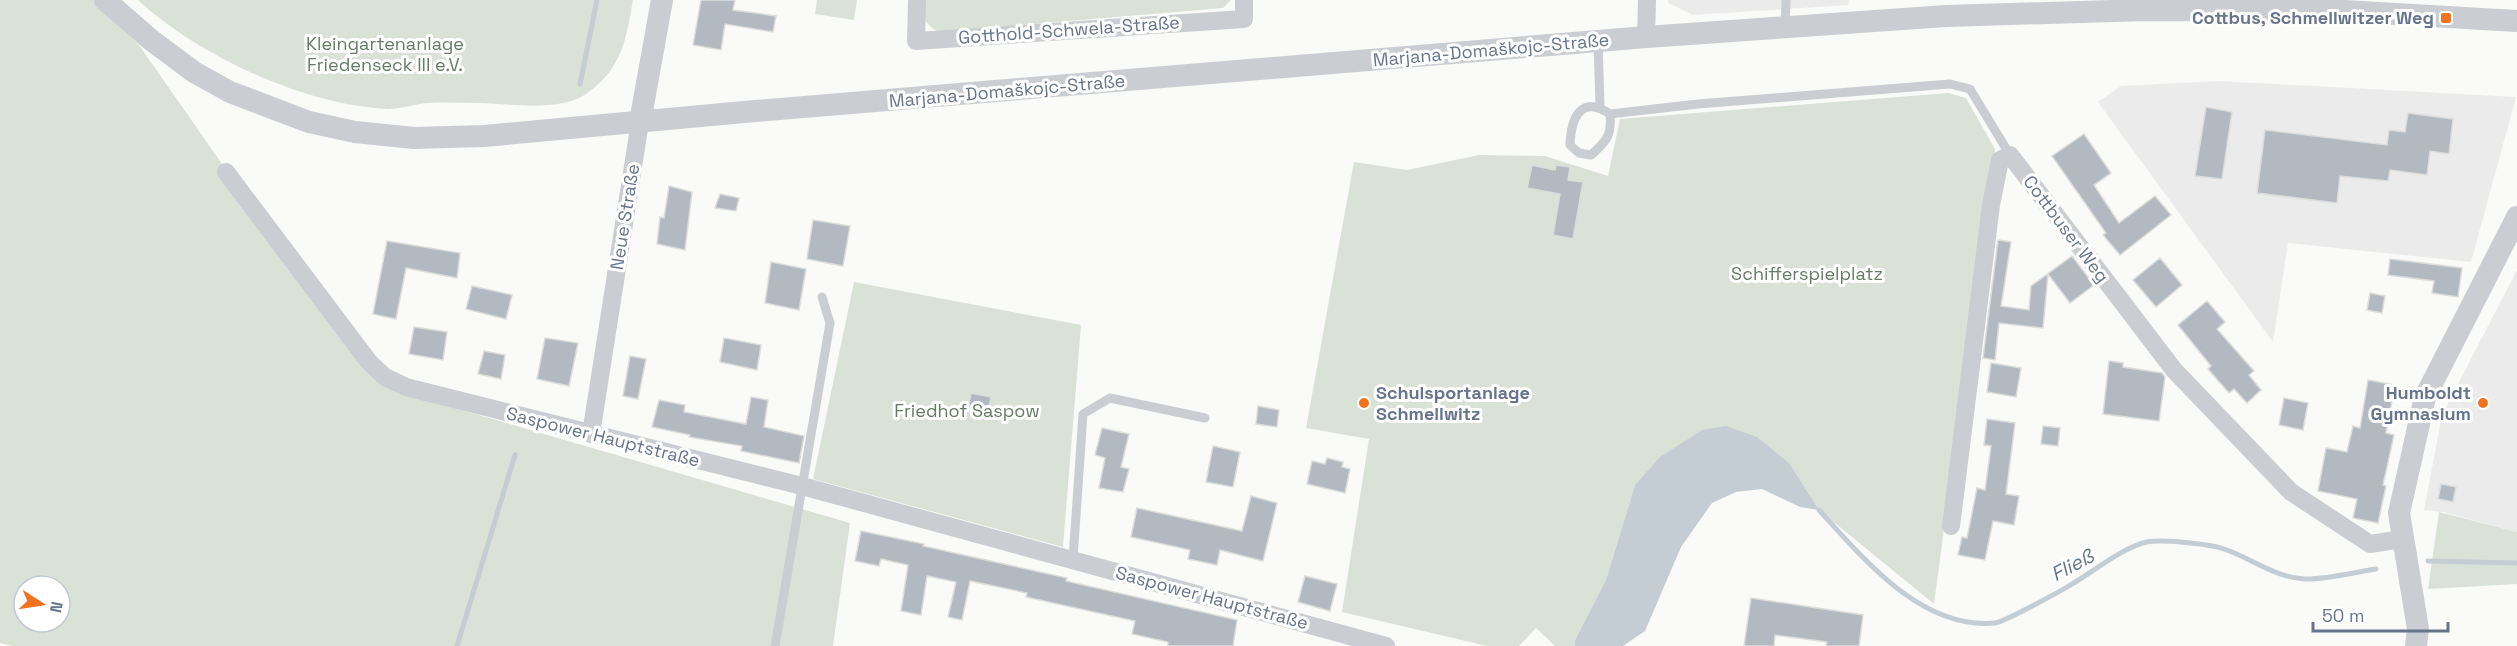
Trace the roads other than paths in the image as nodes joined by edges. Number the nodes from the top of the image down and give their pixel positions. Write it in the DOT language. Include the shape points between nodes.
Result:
graph roads {
  1 [pos="105,0"];
  2 [pos="662,0"];
  3 [pos="918,0"];
  4 [pos="1244,0"];
  5 [pos="1647,0"];
  6 [pos="1786,0"];
  7 [pos="2517,21"];
  8 [pos="1785,28"];
  9 [pos="1646,37"];
  10 [pos="1598,41"];
  11 [pos="1600,106"];
  12 [pos="1610,114"];
  13 [pos="640,122"];
  14 [pos="2010,155"];
  15 [pos="226,172"];
  16 [pos="2517,217"];
  17 [pos="822,297"];
  18 [pos="1205,418"];
  19 [pos="591,434"];
  20 [pos="802,486"];
  21 [pos="1951,526"];
  22 [pos="2402,539"];
  23 [pos="1073,560"];
  24 [pos="775,646"];
  25 [pos="1386,646"];
  26 [pos="2416,646"];
  1 -- 13 [label="street, Marjana-Domaškojc-Straße" via="134,28 194,72 230,92 309,122 414,138"];
  2 -- 13 [label="street, Neue Straße"];
  3 -- 4 [label="street, Gotthold-Schwela-Straße" via="916,40 1244,19"];
  5 -- 9 [label="street"];
  6 -- 8 [label="lane"];
  7 -- 8 [label="street, Marjana-Domaškojc-Straße" via="2344,11 2146,10 1946,16"];
  8 -- 9 [label="street, Marjana-Domaškojc-Straße"];
  9 -- 10 [label="street, Marjana-Domaškojc-Straße"];
  10 -- 11 [label="lane"];
  10 -- 13 [label="street, Marjana-Domaškojc-Straße"];
  11 -- 12 [label="lane"];
  11 -- 12 [label="lane" via="1587,107 1575,114 1570,145 1579,153 1591,154 1601,146 1612,130"];
  12 -- 14 [label="lane" via="1950,84 1970,89"];
  13 -- 19 [label="street, Neue Straße"];
  14 -- 21 [label="street, Cottbuser Weg" via="2000,160 1991,205"];
  14 -- 22 [label="street, Cottbuser Weg" via="2174,370 2291,492 2370,543"];
  15 -- 19 [label="street, Saspower Hauptstraße" via="369,362 385,377 406,387"];
  16 -- 22 [label="street" via="2424,397 2398,513"];
  17 -- 20 [label="lane" via="830,324"];
  18 -- 23 [label="lane" via="1110,398 1083,414"];
  19 -- 20 [label="street, Saspower Hauptstraße"];
  20 -- 23 [label="street, Saspower Hauptstraße"];
  20 -- 24 [label="lane"];
  22 -- 26 [label="street" via="2418,629"];
  23 -- 25 [label="street, Saspower Hauptstraße"];
}
